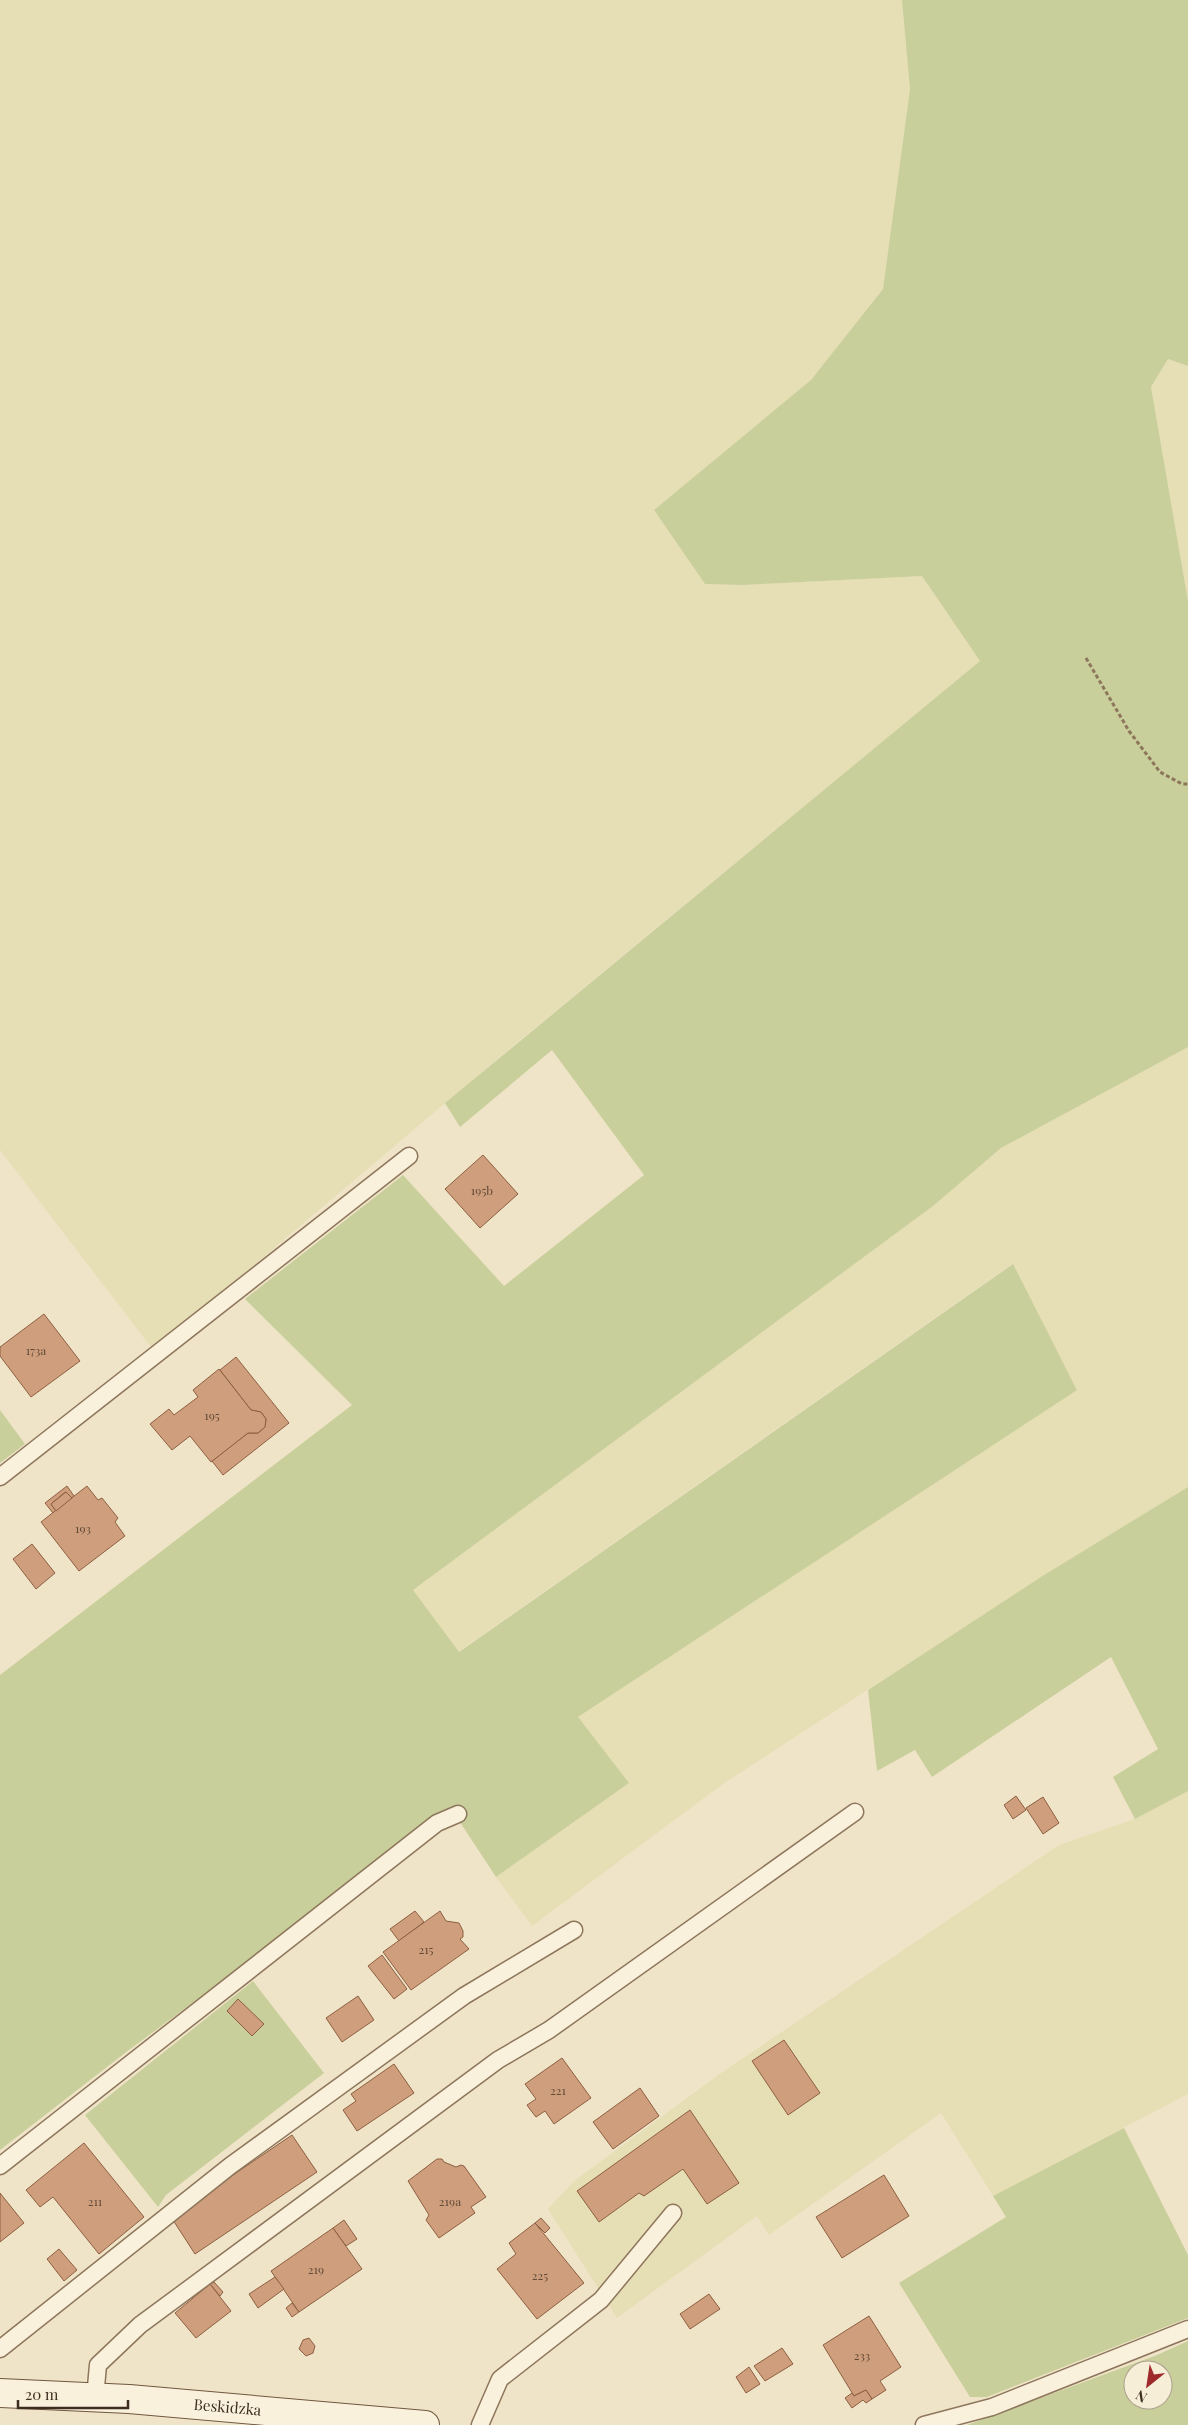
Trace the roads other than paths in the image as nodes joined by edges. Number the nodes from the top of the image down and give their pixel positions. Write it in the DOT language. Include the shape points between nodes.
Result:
graph roads {
  1 [pos="409,1156"];
  2 [pos="0,1477"];
  3 [pos="855,1812"];
  4 [pos="458,1814"];
  5 [pos="574,1930"];
  6 [pos="0,2166"];
  7 [pos="673,2213"];
  8 [pos="1188,2329"];
  9 [pos="0,2348"];
  10 [pos="0,2393"];
  11 [pos="95,2398"];
  12 [pos="425,2425"];
  13 [pos="480,2425"];
  14 [pos="924,2425"];
  1 -- 2 [label="lane"];
  3 -- 11 [label="lane" via="549,2030 498,2060 140,2324 98,2365"];
  4 -- 6 [label="lane" via="436,1823"];
  5 -- 9 [label="lane" via="464,1996 230,2166"];
  7 -- 13 [label="lane" via="601,2300 500,2379"];
  8 -- 14 [label="lane" via="992,2407"];
  10 -- 11 [label="street, Beskidzka"];
  11 -- 12 [label="street, Beskidzka"];
}
